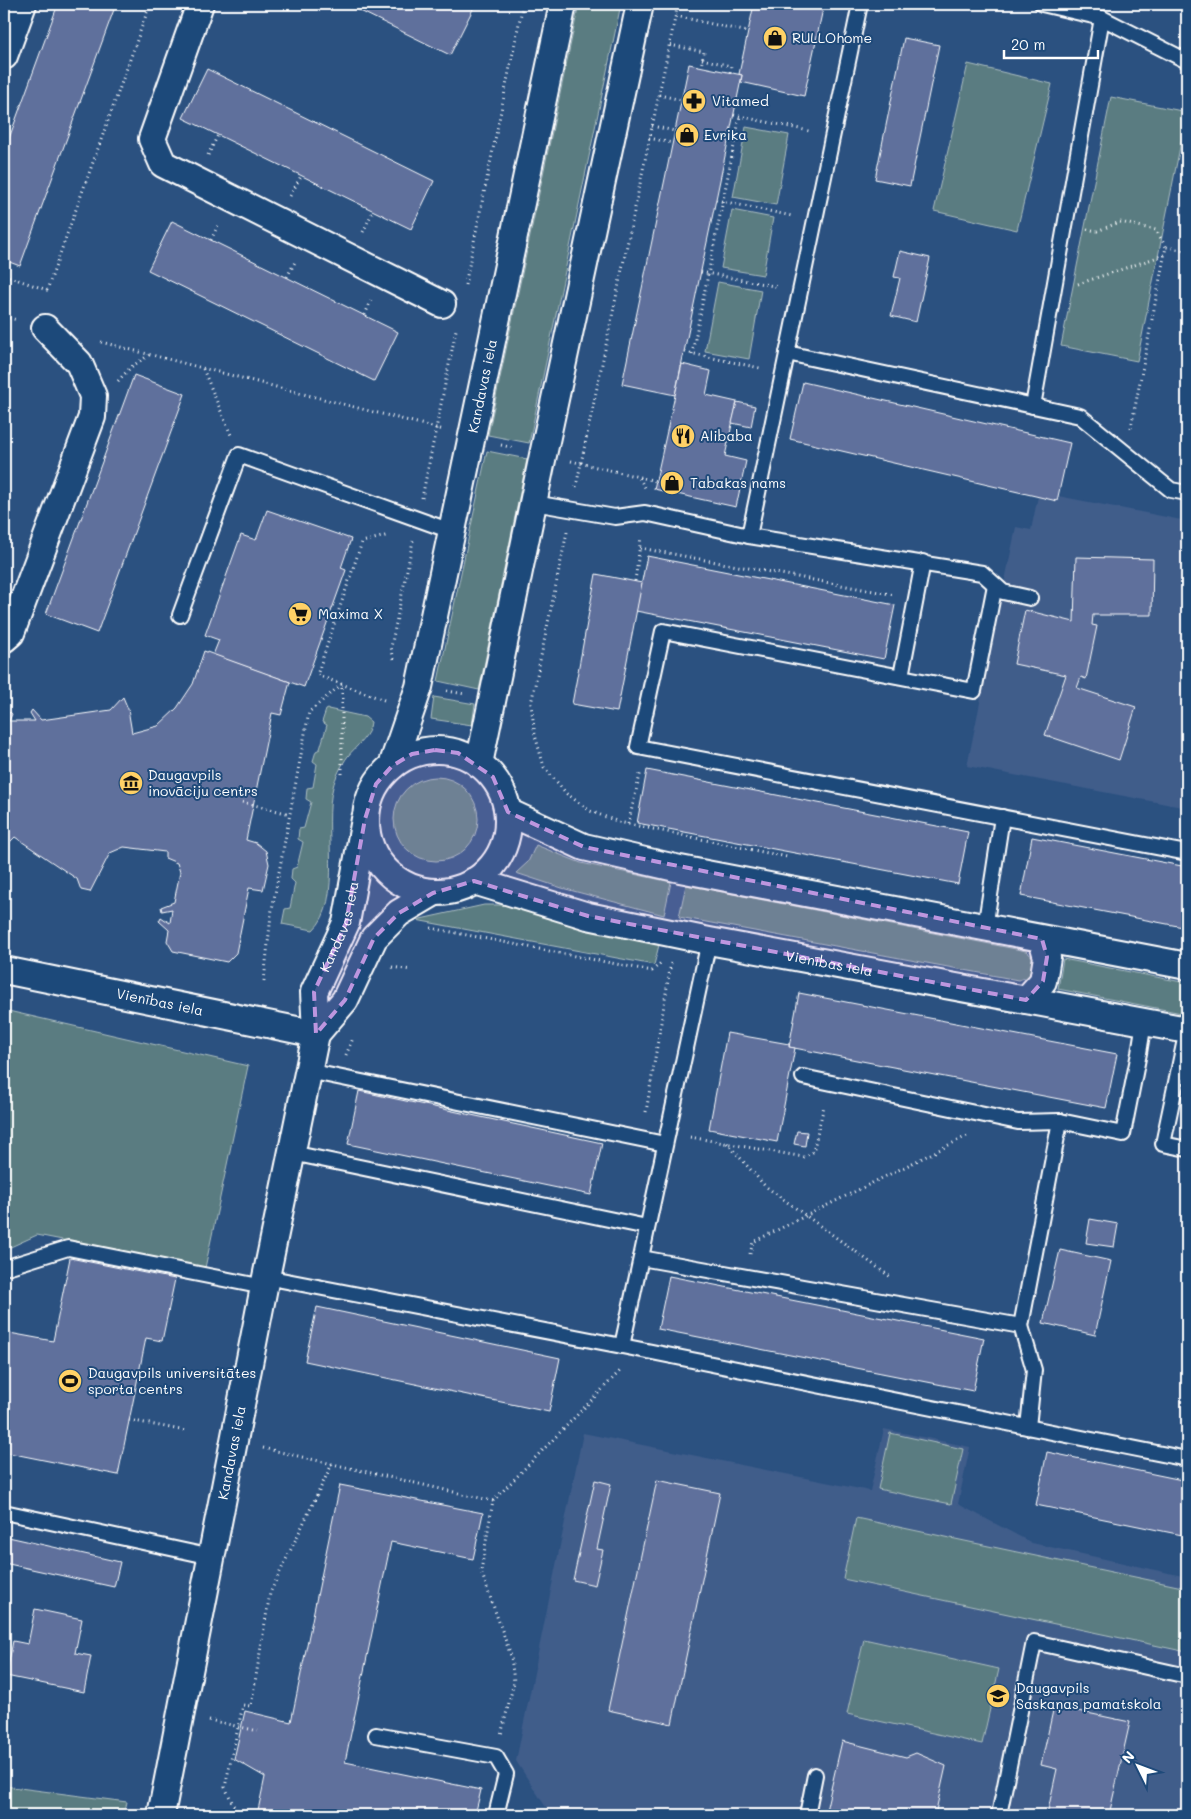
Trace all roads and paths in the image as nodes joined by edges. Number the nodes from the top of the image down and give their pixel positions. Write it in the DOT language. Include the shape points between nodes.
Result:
graph roads {
  1 [pos="23,4"];
  2 [pos="150,4"];
  3 [pos="200,4"];
  4 [pos="563,4"];
  5 [pos="640,4"];
  6 [pos="678,4"];
  7 [pos="860,4"];
  8 [pos="1042,4"];
  9 [pos="676,16"];
  10 [pos="1102,18"];
  11 [pos="748,32"];
  12 [pos="670,45"];
  13 [pos="4,56"];
  14 [pos="702,59"];
  15 [pos="1187,61"];
  16 [pos="701,67"];
  17 [pos="730,73"];
  18 [pos="659,95"];
  19 [pos="682,100"];
  20 [pos="734,115"];
  21 [pos="740,116"];
  22 [pos="652,126"];
  23 [pos="675,130"];
  24 [pos="832,136"];
  25 [pos="4,137"];
  26 [pos="649,138"];
  27 [pos="8,139"];
  28 [pos="672,143"];
  29 [pos="716,200"];
  30 [pos="723,202"];
  31 [pos="815,220"];
  32 [pos="1065,224"];
  33 [pos="1166,247"];
  34 [pos="1187,251"];
  35 [pos="1164,255"];
  36 [pos="701,272"];
  37 [pos="708,273"];
  38 [pos="4,275"];
  39 [pos="800,291"];
  40 [pos="1053,292"];
  41 [pos="442,304"];
  42 [pos="4,317"];
  43 [pos="46,328"];
  44 [pos="93,340"];
  45 [pos="685,352"];
  46 [pos="787,353"];
  47 [pos="150,354"];
  48 [pos="692,354"];
  49 [pos="203,368"];
  50 [pos="783,373"];
  51 [pos="115,384"];
  52 [pos="1033,406"];
  53 [pos="225,421"];
  54 [pos="472,438"];
  55 [pos="1126,453"];
  56 [pos="543,454"];
  57 [pos="581,464"];
  58 [pos="656,481"];
  59 [pos="1187,493"];
  60 [pos="534,502"];
  61 [pos="572,509"];
  62 [pos="645,513"];
  63 [pos="451,531"];
  64 [pos="393,533"];
  65 [pos="749,536"];
  66 [pos="640,548"];
  67 [pos="923,562"];
  68 [pos="635,581"];
  69 [pos="995,585"];
  70 [pos="915,598"];
  71 [pos="1030,598"];
  72 [pos="180,615"];
  73 [pos="4,639"];
  74 [pos="901,676"];
  75 [pos="342,684"];
  76 [pos="445,691"];
  77 [pos="470,694"];
  78 [pos="392,702"];
  79 [pos="646,749"];
  80 [pos="479,764"];
  81 [pos="392,766"];
  82 [pos="342,774"];
  83 [pos="242,802"];
  84 [pos="508,812"];
  85 [pos="290,814"];
  86 [pos="1002,817"];
  87 [pos="365,819"];
  88 [pos="628,824"];
  89 [pos="686,836"];
  90 [pos="1187,853"];
  91 [pos="474,881"];
  92 [pos="433,893"];
  93 [pos="985,928"];
  94 [pos="1042,939"];
  95 [pos="709,940"];
  96 [pos="671,962"];
  97 [pos="382,965"];
  98 [pos="1187,966"];
  99 [pos="4,970"];
  100 [pos="411,970"];
  101 [pos="264,981"];
  102 [pos="1026,1000"];
  103 [pos="1144,1022"];
  104 [pos="1187,1030"];
  105 [pos="316,1034"];
  106 [pos="308,1071"];
  107 [pos="802,1077"];
  108 [pos="830,1083"];
  109 [pos="1003,1118"];
  110 [pos="1060,1121"];
  111 [pos="666,1138"];
  112 [pos="642,1139"];
  113 [pos="727,1143"];
  114 [pos="1187,1149"];
  115 [pos="292,1153"];
  116 [pos="804,1216"];
  117 [pos="647,1227"];
  118 [pos="641,1258"];
  119 [pos="4,1268"];
  120 [pos="744,1277"];
  121 [pos="265,1282"];
  122 [pos="916,1307"];
  123 [pos="1021,1326"];
  124 [pos="622,1346"];
  125 [pos="640,1350"];
  126 [pos="129,1420"];
  127 [pos="1028,1427"];
  128 [pos="186,1431"];
  129 [pos="255,1446"];
  130 [pos="1187,1459"];
  131 [pos="332,1464"];
  132 [pos="493,1501"];
  133 [pos="4,1512"];
  134 [pos="212,1557"];
  135 [pos="1187,1676"];
  136 [pos="203,1719"];
  137 [pos="239,1727"];
  138 [pos="258,1732"];
  139 [pos="376,1735"];
  140 [pos="496,1757"];
  141 [pos="815,1775"];
  142 [pos="161,1815"];
  143 [pos="238,1815"];
  144 [pos="496,1815"];
  145 [pos="807,1815"];
  146 [pos="999,1815"];
  1 -- 13 [label="street"];
  2 -- 38 [label="path" via="47,290"];
  3 -- 41 [label="street" via="152,139 163,164"];
  4 -- 54 [label="street, Kandavas iela"];
  5 -- 56 [label="street"];
  6 -- 9 [label="path"];
  7 -- 24 [label="lane"];
  8 -- 10 [label="lane"];
  9 -- 11 [label="path"];
  9 -- 12 [label="path"];
  10 -- 15 [label="lane"];
  10 -- 32 [label="lane"];
  12 -- 14 [label="path" via="704,52"];
  12 -- 18 [label="path"];
  14 -- 16 [label="path"];
  14 -- 17 [label="path" via="731,66"];
  18 -- 19 [label="path"];
  18 -- 22 [label="path"];
  20 -- 21 [label="path"];
  21 -- 24 [label="path"];
  21 -- 30 [label="path"];
  22 -- 23 [label="path"];
  22 -- 26 [label="path"];
  24 -- 31 [label="lane"];
  25 -- 27 [label="path"];
  26 -- 28 [label="path"];
  26 -- 57 [label="path"];
  29 -- 30 [label="path"];
  30 -- 31 [label="path"];
  30 -- 37 [label="path"];
  31 -- 39 [label="lane"];
  32 -- 33 [label="path" via="1097,231 1120,222 1156,230"];
  32 -- 40 [label="lane"];
  33 -- 34 [label="path"];
  33 -- 35 [label="path"];
  35 -- 40 [label="path"];
  35 -- 55 [label="path"];
  36 -- 37 [label="path"];
  37 -- 39 [label="path"];
  37 -- 48 [label="path"];
  39 -- 46 [label="lane"];
  40 -- 52 [label="lane"];
  42 -- 43 [label="path"];
  43 -- 73 [label="street" via="79,363 93,396 92,417 11,633"];
  44 -- 47 [label="path"];
  45 -- 48 [label="path"];
  46 -- 50 [label="lane"];
  46 -- 52 [label="lane"];
  47 -- 49 [label="path"];
  47 -- 51 [label="path"];
  48 -- 50 [label="path"];
  49 -- 53 [label="path"];
  49 -- 54 [label="path"];
  50 -- 65 [label="lane"];
  52 -- 55 [label="lane" via="1080,416"];
  54 -- 56 [label="path"];
  54 -- 63 [label="street, Kandavas iela"];
  55 -- 59 [label="lane" via="1172,490"];
  56 -- 57 [label="path"];
  56 -- 60 [label="street"];
  57 -- 58 [label="path"];
  57 -- 61 [label="path"];
  60 -- 61 [label="lane"];
  60 -- 80 [label="street"];
  61 -- 62 [label="lane" via="615,517"];
  61 -- 88 [label="path" via="531,704 534,735 544,767 567,794 590,812"];
  62 -- 65 [label="lane"];
  62 -- 66 [label="path"];
  63 -- 72 [label="lane" via="239,455"];
  63 -- 81 [label="street, Kandavas iela" via="419,687"];
  64 -- 75 [label="path" via="362,542 317,675"];
  65 -- 67 [label="lane"];
  66 -- 68 [label="path"];
  66 -- 70 [label="path"];
  67 -- 69 [label="lane" via="982,573"];
  67 -- 70 [label="lane"];
  69 -- 71 [label="lane" via="1003,592"];
  69 -- 74 [label="lane" via="974,691"];
  70 -- 74 [label="lane"];
  74 -- 79 [label="lane" via="663,630 638,747"];
  75 -- 78 [label="path"];
  75 -- 82 [label="path"];
  75 -- 85 [label="path" via="309,712"];
  76 -- 77 [label="path"];
  79 -- 86 [label="lane"];
  79 -- 88 [label="path"];
  80 -- 81 [label="street, Kandavas iela" via="458,753 435,750 412,754"];
  80 -- 84 [label="street, Kandavas iela" via="493,777"];
  81 -- 87 [label="street, Kandavas iela" via="376,784"];
  83 -- 85 [label="path"];
  84 -- 91 [label="street, Kandavas iela" via="507,832 501,851 490,868"];
  84 -- 93 [label="street" via="584,847 680,869"];
  85 -- 101 [label="path" via="271,915"];
  86 -- 90 [label="lane"];
  86 -- 93 [label="lane"];
  87 -- 92 [label="street, Kandavas iela" via="367,838 388,872 408,885"];
  87 -- 105 [label="street, Kandavas iela" via="346,923 314,992"];
  88 -- 89 [label="path"];
  91 -- 92 [label="street, Kandavas iela" via="453,890"];
  91 -- 95 [label="street, Vienības iela" via="588,916"];
  92 -- 105 [label="street, Kandavas iela" via="399,913 374,938 345,1000"];
  93 -- 94 [label="street"];
  94 -- 98 [label="street"];
  94 -- 102 [label="street" via="1047,957 1043,981"];
  95 -- 102 [label="street, Vienības iela"];
  95 -- 111 [label="lane"];
  96 -- 112 [label="path"];
  97 -- 100 [label="path"];
  99 -- 105 [label="street, Vienības iela"];
  102 -- 103 [label="street, Vienības iela"];
  103 -- 104 [label="street, Vienības iela"];
  103 -- 110 [label="lane" via="1122,1134"];
  104 -- 114 [label="lane" via="1163,1144"];
  105 -- 106 [label="street, Kandavas iela"];
  106 -- 112 [label="lane"];
  106 -- 115 [label="street, Kandavas iela"];
  107 -- 108 [label="lane"];
  108 -- 109 [label="lane"];
  108 -- 113 [label="path" via="813,1152 804,1157"];
  109 -- 110 [label="lane" via="1018,1122"];
  109 -- 116 [label="path"];
  110 -- 123 [label="lane"];
  111 -- 112 [label="lane"];
  111 -- 113 [label="path"];
  111 -- 117 [label="lane"];
  113 -- 116 [label="path" via="765,1186"];
  115 -- 117 [label="lane"];
  115 -- 121 [label="street, Kandavas iela"];
  116 -- 120 [label="path" via="753,1242"];
  116 -- 122 [label="path" via="897,1282"];
  117 -- 118 [label="lane"];
  118 -- 120 [label="lane"];
  118 -- 124 [label="lane"];
  119 -- 121 [label="lane" via="68,1248"];
  120 -- 122 [label="lane"];
  121 -- 124 [label="lane"];
  121 -- 134 [label="street, Kandavas iela"];
  122 -- 123 [label="lane"];
  123 -- 127 [label="lane" via="1034,1370"];
  124 -- 125 [label="lane"];
  125 -- 127 [label="lane"];
  125 -- 132 [label="path"];
  126 -- 128 [label="path"];
  127 -- 130 [label="lane"];
  129 -- 131 [label="path"];
  131 -- 132 [label="path"];
  131 -- 137 [label="path" via="270,1593 251,1706 243,1705"];
  132 -- 140 [label="path" via="480,1571 511,1656 514,1682"];
  133 -- 134 [label="lane"];
  134 -- 142 [label="street, Kandavas iela"];
  135 -- 146 [label="lane" via="1034,1642"];
  136 -- 137 [label="path"];
  137 -- 138 [label="path"];
  137 -- 143 [label="path" via="224,1787"];
  139 -- 140 [label="lane"];
  140 -- 144 [label="lane" via="506,1774"];
  141 -- 145 [label="lane"];
}
